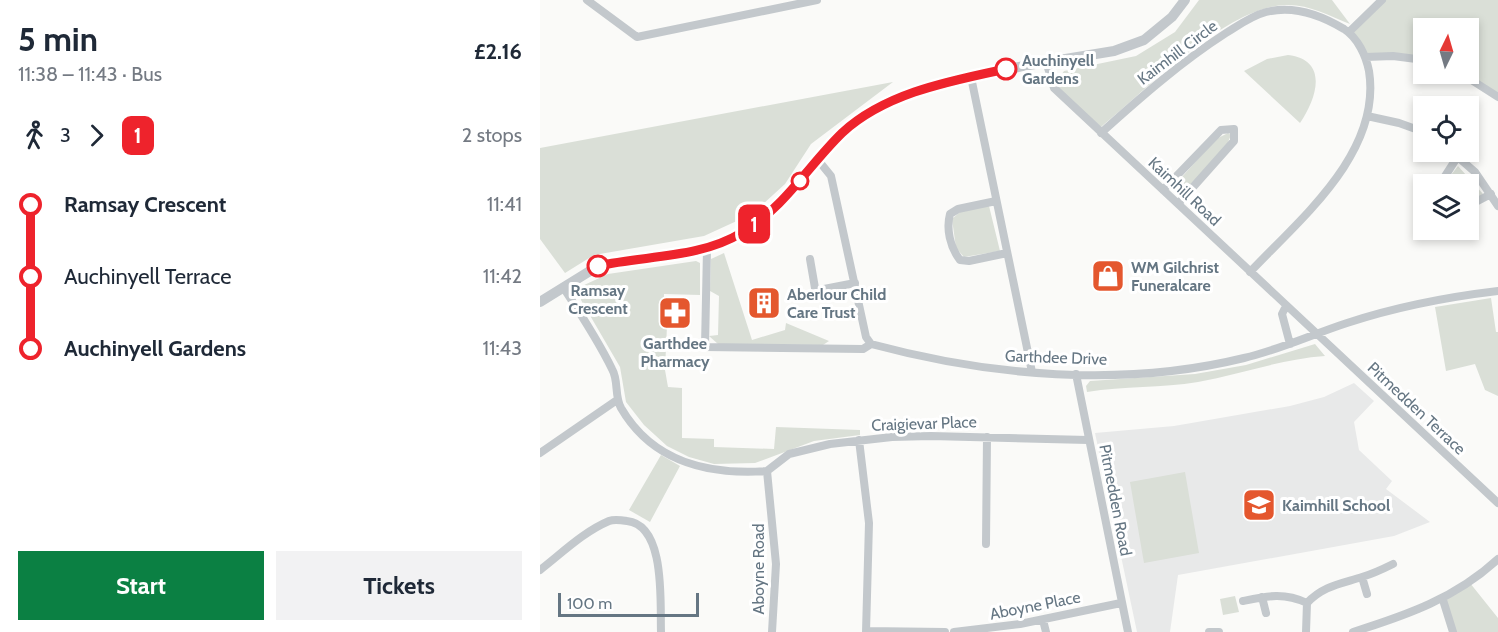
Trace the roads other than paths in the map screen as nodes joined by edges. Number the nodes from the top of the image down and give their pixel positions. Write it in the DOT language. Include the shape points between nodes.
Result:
graph roads {
  1 [pos="586,0"];
  2 [pos="817,0"];
  3 [pos="1382,0"];
  4 [pos="1182,4"];
  5 [pos="1349,32"];
  6 [pos="1366,57"];
  7 [pos="1413,59"];
  8 [pos="1046,61"];
  9 [pos="971,77"];
  10 [pos="1478,84"];
  11 [pos="1498,97"];
  12 [pos="1367,116"];
  13 [pos="1413,128"];
  14 [pos="1101,133"];
  15 [pos="819,160"];
  16 [pos="1464,162"];
  17 [pos="1163,190"];
  18 [pos="1491,194"];
  19 [pos="1479,200"];
  20 [pos="996,201"];
  21 [pos="1178,204"];
  22 [pos="1498,206"];
  23 [pos="707,249"];
  24 [pos="1006,253"];
  25 [pos="810,260"];
  26 [pos="1250,272"];
  27 [pos="855,283"];
  28 [pos="563,286"];
  29 [pos="1498,291"];
  30 [pos="540,302"];
  31 [pos="1286,306"];
  32 [pos="1316,334"];
  33 [pos="871,344"];
  34 [pos="1290,344"];
  35 [pos="1032,372"];
  36 [pos="1076,374"];
  37 [pos="617,400"];
  38 [pos="987,437"];
  39 [pos="859,440"];
  40 [pos="1088,440"];
  41 [pos="540,453"];
  42 [pos="767,471"];
  43 [pos="1498,503"];
  44 [pos="986,544"];
  45 [pos="1498,559"];
  46 [pos="1393,564"];
  47 [pos="540,570"];
  48 [pos="1362,577"];
  49 [pos="1367,594"];
  50 [pos="1262,597"];
  51 [pos="1443,600"];
  52 [pos="1243,601"];
  53 [pos="1121,603"];
  54 [pos="1307,603"];
  55 [pos="1266,614"];
  56 [pos="1043,620"];
  57 [pos="866,631"];
  58 [pos="661,632"];
  59 [pos="772,632"];
  60 [pos="945,632"];
  61 [pos="954,632"];
  62 [pos="1046,632"];
  63 [pos="1128,632"];
  64 [pos="1209,632"];
  65 [pos="1219,632"];
  66 [pos="1306,632"];
  67 [pos="1353,632"];
  68 [pos="1453,632"];
  1 -- 2 [label="street" via="637,37"];
  3 -- 5 [label="street"];
  4 -- 8 [label="street" via="1144,40 1114,51"];
  5 -- 6 [label="street"];
  5 -- 14 [label="street, Kaimhill Circle" via="1304,12 1285,9 1253,16 1170,73"];
  6 -- 7 [label="street"];
  6 -- 12 [label="street" via="1370,78"];
  8 -- 9 [label="street"];
  8 -- 14 [label="street, Kaimhill Road" via="1054,88"];
  9 -- 15 [label="street" via="912,93 867,115 843,132"];
  9 -- 20 [label="street"];
  10 -- 11 [label="street"];
  12 -- 13 [label="street"];
  12 -- 26 [label="street" via="1354,149 1330,188"];
  14 -- 17 [label="street, Kaimhill Road"];
  15 -- 23 [label="street" via="771,213"];
  15 -- 27 [label="street" via="831,176"];
  16 -- 18 [label="street"];
  17 -- 21 [label="street, Kaimhill Road"];
  17 -- 21 [label="street" via="1221,130 1234,129 1234,141"];
  18 -- 19 [label="street"];
  18 -- 22 [label="street"];
  20 -- 24 [label="street"];
  20 -- 24 [label="street" via="958,209 950,214 948,224 954,252 960,260"];
  21 -- 26 [label="street, Kaimhill Road"];
  23 -- 28 [label="street" via="598,266"];
  23 -- 33 [label="street, Garthdee Drive" via="705,347 863,349"];
  24 -- 35 [label="street"];
  25 -- 27 [label="street" via="815,288"];
  26 -- 31 [label="street, Kaimhill Road"];
  27 -- 33 [label="street" via="866,337"];
  28 -- 30 [label="street"];
  28 -- 37 [label="street" via="613,371"];
  29 -- 32 [label="street, Garthdee Drive" via="1441,299"];
  31 -- 32 [label="street, Kaimhill Road"];
  31 -- 34 [label="street" via="1282,314"];
  32 -- 34 [label="street, Garthdee Drive"];
  32 -- 43 [label="street, Pitmedden Terrace"];
  33 -- 35 [label="street, Garthdee Drive" via="977,368"];
  34 -- 36 [label="street, Garthdee Drive" via="1194,368"];
  35 -- 36 [label="street, Garthdee Drive"];
  36 -- 40 [label="street, Pitmedden Road"];
  37 -- 41 [label="street"];
  37 -- 42 [label="street" via="635,428 684,463 724,472"];
  38 -- 39 [label="street, Craigievar Place"];
  38 -- 40 [label="street, Craigievar Place"];
  38 -- 44 [label="street"];
  39 -- 42 [label="street, Craigievar Place" via="789,454"];
  39 -- 57 [label="street" via="869,523"];
  40 -- 53 [label="street, Pitmedden Road"];
  42 -- 59 [label="street, Aboyne Road" via="776,564"];
  45 -- 51 [label="street"];
  46 -- 48 [label="street"];
  47 -- 58 [label="street" via="611,520 632,521 650,536 657,553"];
  48 -- 49 [label="street"];
  48 -- 54 [label="street" via="1329,586"];
  50 -- 52 [label="street"];
  50 -- 54 [label="street" via="1277,594"];
  50 -- 55 [label="street"];
  51 -- 67 [label="street"];
  51 -- 68 [label="street"];
  53 -- 56 [label="street, Aboyne Place"];
  53 -- 63 [label="street, Pitmedden Road"];
  54 -- 66 [label="street"];
  56 -- 61 [label="street, Aboyne Place"];
  56 -- 62 [label="street"];
  57 -- 60 [label="street"];
  64 -- 65 [label="street"];
}
